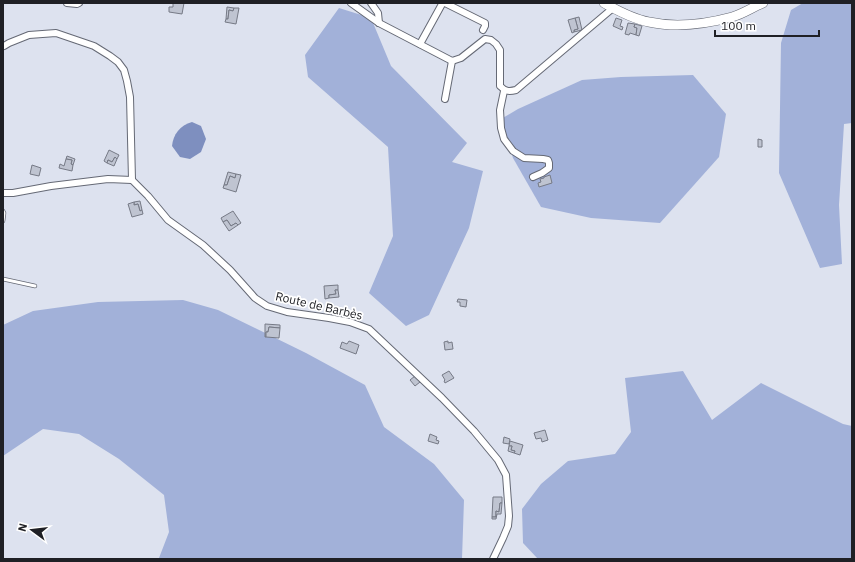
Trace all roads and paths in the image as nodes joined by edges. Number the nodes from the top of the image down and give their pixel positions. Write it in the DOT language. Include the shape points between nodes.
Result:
graph roads {
  1 [pos="67,3"];
  2 [pos="79,3"];
  3 [pos="351,3"];
  4 [pos="371,3"];
  5 [pos="442,3"];
  6 [pos="604,3"];
  7 [pos="763,3"];
  8 [pos="613,8"];
  9 [pos="379,23"];
  10 [pos="483,30"];
  11 [pos="420,44"];
  12 [pos="4,46"];
  13 [pos="452,61"];
  14 [pos="504,91"];
  15 [pos="444,99"];
  16 [pos="533,177"];
  17 [pos="132,180"];
  18 [pos="3,193"];
  19 [pos="3,212"];
  20 [pos="3,221"];
  21 [pos="3,279"];
  22 [pos="35,286"];
  23 [pos="492,559"];
  1 -- 2 [label="street"];
  3 -- 9 [label="street"];
  4 -- 9 [label="street" via="378,13"];
  5 -- 10 [label="street" via="485,23"];
  5 -- 11 [label="street"];
  6 -- 8 [label="main road"];
  7 -- 8 [label="main road" via="733,16 697,24 649,22 628,16"];
  8 -- 14 [label="street" via="516,90"];
  9 -- 11 [label="street"];
  11 -- 13 [label="street"];
  12 -- 17 [label="street" via="29,35 56,33 94,46 118,62 124,70 130,97"];
  13 -- 14 [label="street" via="461,58 484,39 491,40 500,50 500,86"];
  13 -- 15 [label="street"];
  14 -- 16 [label="street" via="500,124 504,139 513,151 524,158 543,159 550,163 549,168"];
  17 -- 18 [label="street" via="108,179"];
  17 -- 23 [label="street, Route de Barbès" via="168,220 208,250 255,298 267,306 287,312 350,322 369,329 474,431 498,460 506,475 508,526"];
  19 -- 20 [label="lane"];
  21 -- 22 [label="lane"];
}
